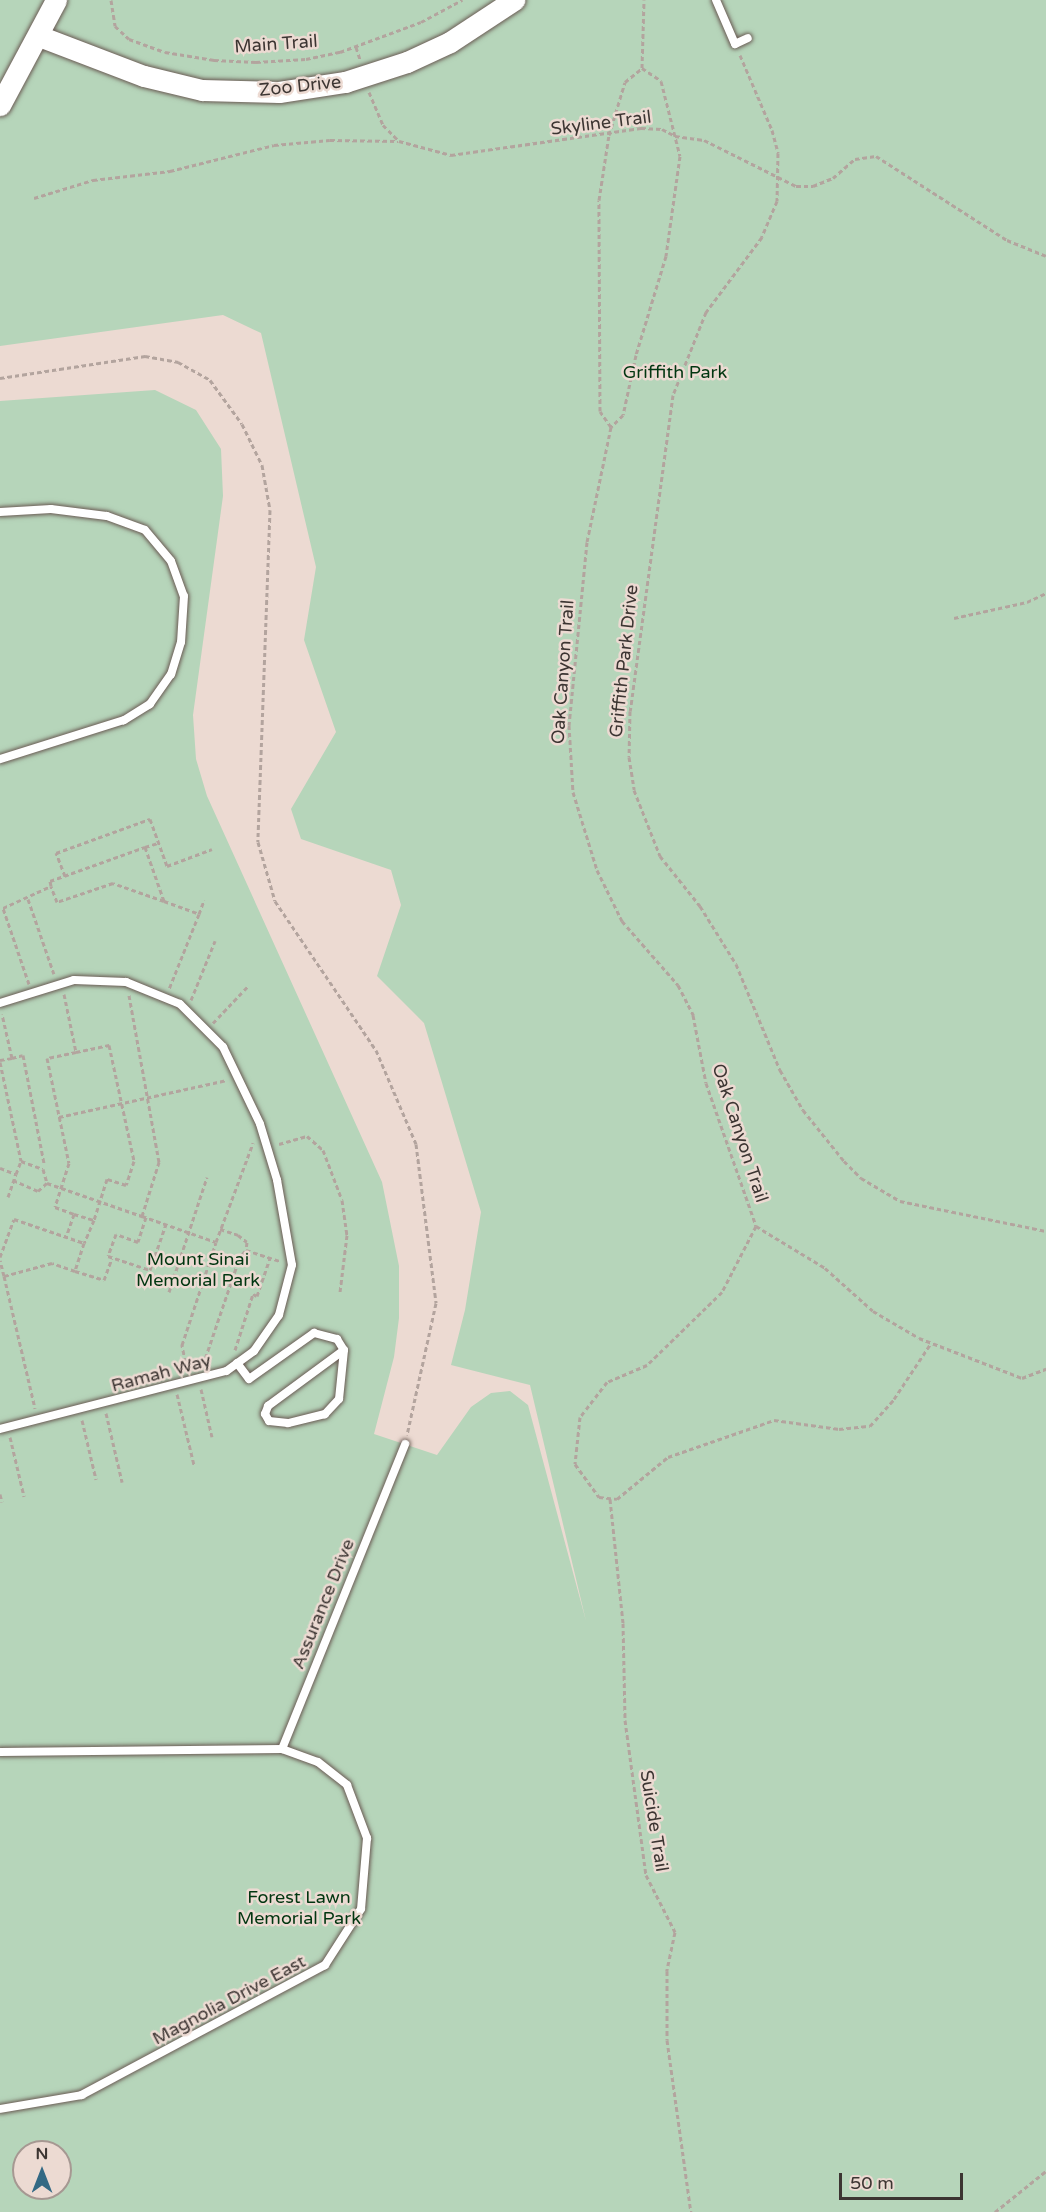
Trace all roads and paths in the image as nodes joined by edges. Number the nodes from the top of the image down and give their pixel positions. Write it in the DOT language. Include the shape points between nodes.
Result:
graph roads {
  1 [pos="56,0"];
  2 [pos="111,0"];
  3 [pos="462,0"];
  4 [pos="514,0"];
  5 [pos="644,0"];
  6 [pos="716,0"];
  7 [pos="39,36"];
  8 [pos="748,38"];
  9 [pos="735,44"];
  10 [pos="356,47"];
  11 [pos="642,68"];
  12 [pos="364,76"];
  13 [pos="0,105"];
  14 [pos="609,135"];
  15 [pos="675,136"];
  16 [pos="399,141"];
  17 [pos="779,178"];
  18 [pos="34,198"];
  19 [pos="1046,256"];
  20 [pos="0,378"];
  21 [pos="611,427"];
  22 [pos="0,512"];
  23 [pos="1046,593"];
  24 [pos="954,618"];
  25 [pos="0,759"];
  26 [pos="159,843"];
  27 [pos="145,847"];
  28 [pos="212,849"];
  29 [pos="64,876"];
  30 [pos="51,886"];
  31 [pos="28,899"];
  32 [pos="204,900"];
  33 [pos="164,901"];
  34 [pos="199,914"];
  35 [pos="215,941"];
  36 [pos="126,982"];
  37 [pos="60,984"];
  38 [pos="247,987"];
  39 [pos="31,991"];
  40 [pos="165,998"];
  41 [pos="0,1003"];
  42 [pos="187,1012"];
  43 [pos="206,1030"];
  44 [pos="76,1052"];
  45 [pos="12,1058"];
  46 [pos="0,1061"];
  47 [pos="239,1078"];
  48 [pos="147,1098"];
  49 [pos="122,1104"];
  50 [pos="59,1117"];
  51 [pos="260,1124"];
  52 [pos="268,1146"];
  53 [pos="21,1161"];
  54 [pos="44,1163"];
  55 [pos="0,1168"];
  56 [pos="16,1174"];
  57 [pos="207,1177"];
  58 [pos="13,1180"];
  59 [pos="48,1183"];
  60 [pos="61,1188"];
  61 [pos="8,1197"];
  62 [pos="99,1202"];
  63 [pos="74,1214"];
  64 [pos="144,1217"];
  65 [pos="94,1220"];
  66 [pos="166,1224"];
  67 [pos="756,1226"];
  68 [pos="220,1229"];
  69 [pos="1046,1231"];
  70 [pos="189,1232"];
  71 [pos="66,1237"];
  72 [pos="216,1242"];
  73 [pos="84,1244"];
  74 [pos="246,1250"];
  75 [pos="213,1251"];
  76 [pos="0,1258"];
  77 [pos="112,1258"];
  78 [pos="270,1258"];
  79 [pos="239,1259"];
  80 [pos="292,1264"];
  81 [pos="75,1271"];
  82 [pos="4,1276"];
  83 [pos="169,1292"];
  84 [pos="340,1293"];
  85 [pos="931,1343"];
  86 [pos="344,1350"];
  87 [pos="237,1363"];
  88 [pos="1046,1369"];
  89 [pos="195,1381"];
  90 [pos="176,1386"];
  91 [pos="104,1404"];
  92 [pos="80,1410"];
  93 [pos="38,1420"];
  94 [pos="4,1428"];
  95 [pos="212,1437"];
  96 [pos="405,1444"];
  97 [pos="194,1465"];
  98 [pos="96,1479"];
  99 [pos="122,1482"];
  100 [pos="0,1494"];
  101 [pos="24,1496"];
  102 [pos="610,1498"];
  103 [pos="2,1502"];
  104 [pos="282,1749"];
  105 [pos="0,1752"];
  106 [pos="0,2109"];
  107 [pos="1046,2171"];
  108 [pos="691,2212"];
  109 [pos="995,2212"];
  1 -- 7 [label="street"];
  2 -- 10 [label="path, Main Trail" via="115,26 129,39 165,52 256,62 306,59"];
  3 -- 10 [label="path, Main Trail" via="420,22"];
  4 -- 12 [label="street, Zoo Drive" via="450,42"];
  5 -- 11 [label="path"];
  6 -- 9 [label="lane"];
  7 -- 12 [label="street, Zoo Drive" via="144,76 202,90 279,92"];
  7 -- 13 [label="street"];
  8 -- 9 [label="lane"];
  9 -- 17 [label="path, Griffith Park Drive" via="772,130"];
  10 -- 12 [label="path"];
  11 -- 14 [label="path" via="625,82"];
  11 -- 15 [label="path, Oak Canyon Trail" via="661,81"];
  12 -- 16 [label="path" via="382,124"];
  14 -- 15 [label="path, Skyline Trail" via="641,128 662,129"];
  14 -- 16 [label="path, Skyline Trail" via="451,155"];
  14 -- 21 [label="path" via="599,200 600,411"];
  15 -- 17 [label="path, Skyline Trail" via="704,140"];
  15 -- 21 [label="path, Oak Canyon Trail" via="680,156 666,256 636,355 623,415"];
  16 -- 18 [label="path, Skyline Trail" via="330,140 274,145 170,171 101,178"];
  17 -- 19 [label="path, Skyline Trail" via="796,186 813,186 833,178 855,159 876,156 1007,240"];
  17 -- 69 [label="path, Griffith Park Drive" via="772,217 762,237 706,312 673,395 630,711 629,757 634,790 660,856 700,906 736,964 780,1070 803,1110 844,1161 861,1178 900,1201"];
  20 -- 96 [label="path" via="145,356 178,362 210,380 242,424 262,465 270,510 258,842 275,901 376,1050 416,1144 436,1303"];
  21 -- 67 [label="path, Oak Canyon Trail" via="587,543 570,725 573,792 597,870 622,921 678,985 693,1015 706,1083"];
  22 -- 25 [label="lane" via="51,509 107,516 145,530 171,561 184,596 181,642 171,674 150,704 124,720"];
  23 -- 24 [label="path" via="1027,602"];
  26 -- 27 [label="path"];
  26 -- 28 [label="path" via="167,866"];
  26 -- 29 [label="path" via="150,819 56,853"];
  27 -- 29 [label="path"];
  27 -- 33 [label="path"];
  29 -- 30 [label="path" via="50,882"];
  30 -- 31 [label="path" via="27,895"];
  30 -- 33 [label="path" via="57,902 113,883"];
  31 -- 37 [label="path"];
  31 -- 39 [label="path" via="3,908"];
  32 -- 34 [label="path"];
  33 -- 34 [label="path"];
  34 -- 40 [label="path"];
  35 -- 42 [label="path"];
  36 -- 37 [label="lane" via="74,980"];
  36 -- 40 [label="lane, Ramah Way"];
  36 -- 48 [label="path"];
  37 -- 39 [label="lane"];
  37 -- 44 [label="path"];
  38 -- 43 [label="path"];
  39 -- 41 [label="lane"];
  40 -- 42 [label="lane, Ramah Way"];
  41 -- 45 [label="path"];
  42 -- 43 [label="lane, Ramah Way"];
  43 -- 47 [label="lane, Ramah Way" via="223,1047"];
  44 -- 49 [label="path" via="110,1045"];
  44 -- 50 [label="path" via="46,1058"];
  45 -- 46 [label="path"];
  45 -- 54 [label="path" via="23,1055"];
  46 -- 53 [label="path"];
  47 -- 48 [label="path"];
  47 -- 51 [label="lane, Ramah Way"];
  48 -- 49 [label="path"];
  48 -- 64 [label="path" via="159,1162"];
  49 -- 50 [label="path"];
  49 -- 62 [label="path" via="134,1161 126,1185 107,1179"];
  50 -- 60 [label="path" via="69,1163"];
  51 -- 52 [label="lane, Ramah Way"];
  51 -- 68 [label="path"];
  52 -- 80 [label="lane, Ramah Way" via="288,1228"];
  52 -- 84 [label="path" via="307,1136 323,1150 342,1200 347,1235"];
  53 -- 56 [label="path"];
  53 -- 59 [label="path" via="43,1169"];
  55 -- 56 [label="path"];
  56 -- 58 [label="path"];
  57 -- 70 [label="path"];
  58 -- 59 [label="path" via="38,1191"];
  58 -- 61 [label="path"];
  59 -- 60 [label="path"];
  60 -- 62 [label="path"];
  60 -- 63 [label="path" via="55,1208"];
  62 -- 64 [label="path"];
  62 -- 65 [label="path"];
  63 -- 65 [label="path"];
  63 -- 71 [label="path"];
  64 -- 66 [label="path"];
  64 -- 77 [label="path" via="138,1242 116,1234 108,1256"];
  65 -- 73 [label="path"];
  66 -- 70 [label="path"];
  66 -- 77 [label="path" via="150,1270"];
  67 -- 85 [label="path, Oak Canyon Trail" via="825,1268 873,1311"];
  67 -- 102 [label="path" via="722,1292 647,1365 607,1383 580,1417 575,1464 599,1497"];
  68 -- 72 [label="path"];
  68 -- 74 [label="path" via="247,1242"];
  70 -- 72 [label="path"];
  70 -- 83 [label="path"];
  71 -- 73 [label="path"];
  71 -- 76 [label="path" via="14,1219"];
  72 -- 75 [label="path"];
  73 -- 81 [label="path"];
  74 -- 78 [label="path"];
  74 -- 79 [label="path"];
  75 -- 79 [label="path"];
  75 -- 89 [label="path" via="182,1345"];
  76 -- 82 [label="path"];
  77 -- 81 [label="path" via="104,1280"];
  78 -- 80 [label="path"];
  78 -- 87 [label="path" via="257,1296 253,1294 234,1352"];
  79 -- 89 [label="path"];
  80 -- 87 [label="lane, Ramah Way" via="279,1315 254,1351"];
  81 -- 82 [label="path" via="52,1263"];
  82 -- 93 [label="path"];
  85 -- 88 [label="path, Oak Canyon Trail" via="1022,1378"];
  85 -- 102 [label="path" via="894,1399 870,1426 839,1429 774,1420 668,1457 617,1499"];
  86 -- 86 [label="lane" via="339,1399 325,1413 288,1423 269,1421 265,1414 268,1406"];
  86 -- 87 [label="lane" via="337,1339 314,1333 257,1376 249,1379"];
  87 -- 89 [label="lane, Ramah Way"];
  89 -- 90 [label="lane, Ramah Way"];
  89 -- 95 [label="path"];
  90 -- 91 [label="lane, Ramah Way"];
  90 -- 97 [label="path"];
  91 -- 92 [label="lane, Ramah Way"];
  91 -- 99 [label="path"];
  92 -- 93 [label="lane, Ramah Way"];
  92 -- 98 [label="path"];
  93 -- 94 [label="lane, Ramah Way"];
  94 -- 101 [label="path"];
  96 -- 104 [label="lane, Assurance Drive"];
  100 -- 103 [label="path"];
  102 -- 108 [label="path, Suicide Trail" via="623,1623 626,1720 646,1875 675,1932 667,1971 667,2040"];
  104 -- 105 [label="lane, Magnolia Drive East"];
  104 -- 106 [label="lane, Magnolia Drive East" via="318,1762 347,1785 367,1838 361,1909 325,1965 82,2095"];
  107 -- 109 [label="path"];
}
